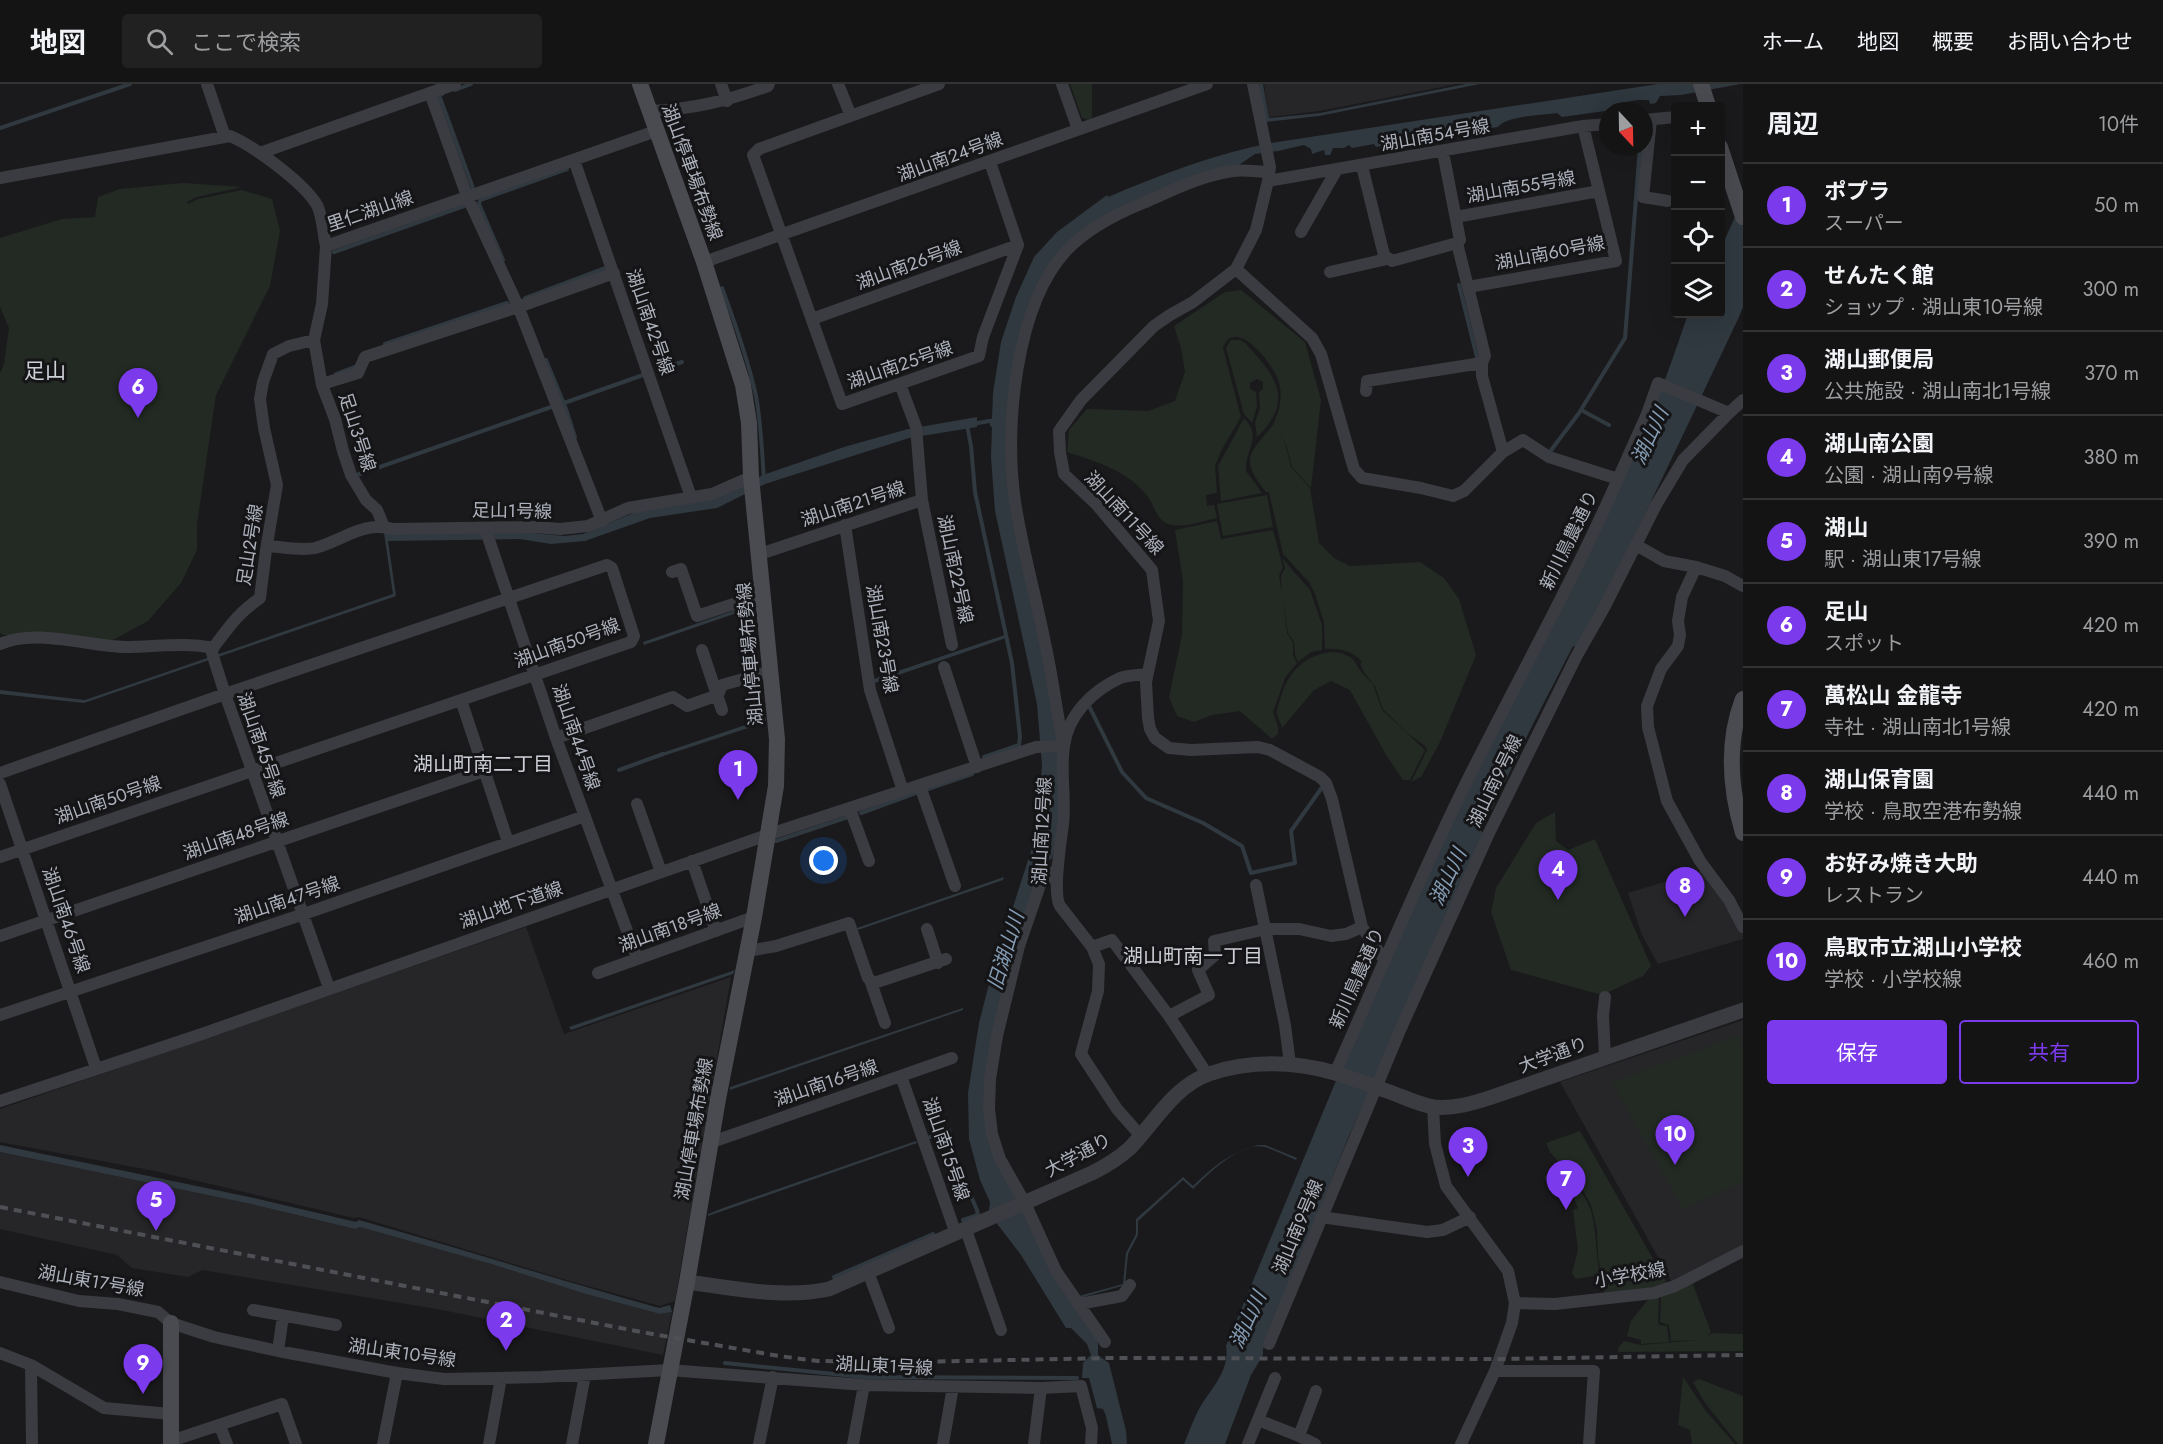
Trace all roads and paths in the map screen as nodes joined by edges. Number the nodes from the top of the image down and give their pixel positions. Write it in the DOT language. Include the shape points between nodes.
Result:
graph roads {
  1 [pos="207,84"];
  2 [pos="455,84"];
  3 [pos="640,84"];
  4 [pos="721,84"];
  5 [pos="769,84"];
  6 [pos="838,84"];
  7 [pos="939,84"];
  8 [pos="1062,84"];
  9 [pos="1207,84"];
  10 [pos="1253,84"];
  11 [pos="1701,84"];
  12 [pos="922,87"];
  13 [pos="1171,90"];
  14 [pos="430,93"];
  15 [pos="727,101"];
  16 [pos="1706,102"];
  17 [pos="650,111"];
  18 [pos="851,116"];
  19 [pos="1671,118"];
  20 [pos="1653,119"];
  21 [pos="1599,125"];
  22 [pos="1583,126"];
  23 [pos="1078,129"];
  24 [pos="656,131"];
  25 [pos="225,137"];
  26 [pos="1443,152"];
  27 [pos="260,153"];
  28 [pos="1645,156"];
  29 [pos="1723,156"];
  30 [pos="574,160"];
  31 [pos="990,162"];
  32 [pos="1362,166"];
  33 [pos="1336,171"];
  34 [pos="1269,173"];
  35 [pos="0,178"];
  36 [pos="1599,191"];
  37 [pos="467,196"];
  38 [pos="1668,201"];
  39 [pos="1456,217"];
  40 [pos="1743,217"];
  41 [pos="1301,232"];
  42 [pos="781,235"];
  43 [pos="1457,243"];
  44 [pos="1018,245"];
  45 [pos="326,246"];
  46 [pos="1387,259"];
  47 [pos="704,262"];
  48 [pos="1236,269"];
  49 [pos="1330,272"];
  50 [pos="614,273"];
  51 [pos="1468,287"];
  52 [pos="518,307"];
  53 [pos="812,319"];
  54 [pos="314,340"];
  55 [pos="1482,363"];
  56 [pos="322,384"];
  57 [pos="900,384"];
  58 [pos="1366,391"];
  59 [pos="1743,400"];
  60 [pos="1729,413"];
  61 [pos="1503,452"];
  62 [pos="751,477"];
  63 [pos="1618,479"];
  64 [pos="692,497"];
  65 [pos="921,500"];
  66 [pos="602,521"];
  67 [pos="844,525"];
  68 [pos="384,527"];
  69 [pos="487,533"];
  70 [pos="1636,545"];
  71 [pos="267,546"];
  72 [pos="760,554"];
  73 [pos="1696,567"];
  74 [pos="672,572"];
  75 [pos="1743,586"];
  76 [pos="764,594"];
  77 [pos="510,598"];
  78 [pos="0,644"];
  79 [pos="952,645"];
  80 [pos="213,648"];
  81 [pos="702,650"];
  82 [pos="944,668"];
  83 [pos="772,671"];
  84 [pos="535,674"];
  85 [pos="1147,674"];
  86 [pos="225,694"];
  87 [pos="718,695"];
  88 [pos="1743,699"];
  89 [pos="461,700"];
  90 [pos="722,710"];
  91 [pos="556,738"];
  92 [pos="1061,746"];
  93 [pos="977,766"];
  94 [pos="251,771"];
  95 [pos="484,771"];
  96 [pos="0,773"];
  97 [pos="0,784"];
  98 [pos="920,786"];
  99 [pos="903,791"];
  100 [pos="637,804"];
  101 [pos="850,809"];
  102 [pos="585,816"];
  103 [pos="1743,833"];
  104 [pos="767,835"];
  105 [pos="276,841"];
  106 [pos="508,842"];
  107 [pos="22,849"];
  108 [pos="0,857"];
  109 [pos="692,861"];
  110 [pos="869,861"];
  111 [pos="1058,868"];
  112 [pos="661,872"];
  113 [pos="1256,885"];
  114 [pos="955,886"];
  115 [pos="612,889"];
  116 [pos="301,915"];
  117 [pos="754,918"];
  118 [pos="47,919"];
  119 [pos="1362,927"];
  120 [pos="1743,927"];
  121 [pos="927,929"];
  122 [pos="1266,929"];
  123 [pos="716,931"];
  124 [pos="0,936"];
  125 [pos="1092,947"];
  126 [pos="748,951"];
  127 [pos="637,958"];
  128 [pos="1385,961"];
  129 [pos="598,973"];
  130 [pos="870,980"];
  131 [pos="328,988"];
  132 [pos="71,990"];
  133 [pos="1605,997"];
  134 [pos="1743,1010"];
  135 [pos="0,1015"];
  136 [pos="1169,1016"];
  137 [pos="885,1023"];
  138 [pos="1605,1057"];
  139 [pos="952,1058"];
  140 [pos="1290,1064"];
  141 [pos="96,1068"];
  142 [pos="1336,1073"];
  143 [pos="1207,1074"];
  144 [pos="901,1076"];
  145 [pos="1375,1087"];
  146 [pos="0,1101"];
  147 [pos="1433,1107"];
  148 [pos="1140,1135"];
  149 [pos="712,1142"];
  150 [pos="1024,1204"];
  151 [pos="1321,1217"];
  152 [pos="1470,1218"];
  153 [pos="961,1232"];
  154 [pos="1743,1251"];
  155 [pos="868,1272"];
  156 [pos="0,1282"];
  157 [pos="687,1282"];
  158 [pos="1130,1285"];
  159 [pos="1515,1303"];
  160 [pos="1079,1304"];
  161 [pos="253,1310"];
  162 [pos="283,1316"];
  163 [pos="171,1323"];
  164 [pos="336,1325"];
  165 [pos="889,1328"];
  166 [pos="1001,1330"];
  167 [pos="1105,1342"];
  168 [pos="1269,1344"];
  169 [pos="278,1351"];
  170 [pos="0,1353"];
  171 [pos="31,1365"];
  172 [pos="669,1370"];
  173 [pos="1495,1371"];
  174 [pos="397,1373"];
  175 [pos="585,1374"];
  176 [pos="773,1377"];
  177 [pos="501,1378"];
  178 [pos="1275,1378"];
  179 [pos="864,1385"];
  180 [pos="953,1387"];
  181 [pos="1041,1388"];
  182 [pos="1316,1391"];
  183 [pos="171,1414"];
  184 [pos="1258,1420"];
  185 [pos="220,1426"];
  186 [pos="1299,1436"];
  187 [pos="171,1443"];
  188 [pos="32,1444"];
  189 [pos="227,1444"];
  190 [pos="296,1444"];
  191 [pos="383,1444"];
  192 [pos="489,1444"];
  193 [pos="572,1444"];
  194 [pos="656,1444"];
  195 [pos="759,1444"];
  196 [pos="853,1444"];
  197 [pos="943,1444"];
  198 [pos="1034,1444"];
  199 [pos="1091,1444"];
  200 [pos="1248,1444"];
  201 [pos="1315,1444"];
  202 [pos="1461,1444"];
  203 [pos="1589,1444"];
  1 -- 25 [label="street"];
  2 -- 14 [label="street"];
  3 -- 17 [label="main road, 湖山停車場布勢線"];
  4 -- 15 [label="street"];
  5 -- 15 [label="street"];
  6 -- 18 [label="street"];
  7 -- 12 [label="street"];
  8 -- 23 [label="street"];
  9 -- 13 [label="street, 湖山南24号線"];
  10 -- 34 [label="street"];
  11 -- 16 [label="main road"];
  12 -- 18 [label="street"];
  13 -- 23 [label="street, 湖山南24号線"];
  14 -- 27 [label="street"];
  14 -- 37 [label="street"];
  15 -- 17 [label="street" via="681,110"];
  17 -- 24 [label="main road, 湖山停車場布勢線"];
  18 -- 42 [label="street, 湖山南25号線" via="759,149 753,155"];
  19 -- 20 [label="street"];
  21 -- 22 [label="street, 湖山南54号線"];
  22 -- 26 [label="street, 湖山南54号線"];
  22 -- 36 [label="street, 湖山南55号線"];
  23 -- 31 [label="street, 湖山南24号線"];
  24 -- 30 [label="street, 里仁湖山線"];
  24 -- 47 [label="main road, 湖山停車場布勢線"];
  25 -- 27 [label="street, 里仁湖山線" via="235,138"];
  25 -- 35 [label="street"];
  26 -- 32 [label="street, 湖山南54号線"];
  26 -- 39 [label="street"];
  27 -- 45 [label="street, 里仁湖山線" via="315,202"];
  28 -- 38 [label="street" via="1643,197"];
  29 -- 40 [label="main road"];
  30 -- 37 [label="street, 里仁湖山線"];
  30 -- 50 [label="street, 湖山南42号線"];
  31 -- 42 [label="street, 湖山南24号線"];
  31 -- 44 [label="street"];
  32 -- 33 [label="street, 湖山南54号線"];
  32 -- 46 [label="street"];
  33 -- 34 [label="street, 湖山南54号線"];
  33 -- 41 [label="street"];
  34 -- 48 [label="street" via="1256,230"];
  34 -- 92 [label="street, 湖山南54号線" via="1234,171 1212,176 1103,222 1083,235 1057,262 1031,317 1016,376 1012,430 1014,489"];
  36 -- 39 [label="street, 湖山南55号線"];
  36 -- 51 [label="street, 湖山南60号線" via="1616,261"];
  37 -- 45 [label="street, 里仁湖山線"];
  37 -- 52 [label="street"];
  39 -- 43 [label="street" via="1460,240"];
  42 -- 47 [label="street, 湖山南24号線"];
  42 -- 53 [label="street, 湖山南25号線"];
  43 -- 46 [label="street" via="1392,261"];
  43 -- 51 [label="street"];
  44 -- 53 [label="street, 湖山南26号線"];
  44 -- 57 [label="street, 湖山南25号線" via="979,356"];
  45 -- 54 [label="street" via="322,304"];
  46 -- 49 [label="street"];
  47 -- 62 [label="main road, 湖山停車場布勢線" via="743,384"];
  48 -- 61 [label="street, 新川鳥農通り" via="1312,338 1321,354 1354,469 1362,478 1453,496 1464,491"];
  48 -- 85 [label="street, 湖山南11号線" via="1154,327 1081,400 1059,431 1064,474 1097,505 1152,570 1159,621"];
  50 -- 52 [label="street"];
  50 -- 64 [label="street, 湖山南42号線"];
  51 -- 55 [label="street" via="1485,356"];
  52 -- 56 [label="street" via="365,357 358,373"];
  52 -- 66 [label="street"];
  53 -- 57 [label="street, 湖山南25号線" via="842,404"];
  54 -- 56 [label="street, 足山3号線"];
  54 -- 71 [label="street, 足山2号線" via="273,354 263,382 260,399 277,485"];
  55 -- 58 [label="street" via="1367,381"];
  55 -- 61 [label="street"];
  56 -- 68 [label="street, 足山3号線" via="351,475 377,510"];
  57 -- 65 [label="street, 湖山南21号線" via="917,432"];
  59 -- 60 [label="street, 湖山南9号線"];
  60 -- 63 [label="street" via="1658,383"];
  60 -- 70 [label="street, 湖山南9号線" via="1683,460"];
  61 -- 63 [label="street, 新川鳥農通り" via="1524,440 1549,457"];
  62 -- 64 [label="street, 足山1号線" via="719,492"];
  62 -- 72 [label="main road, 湖山停車場布勢線"];
  63 -- 128 [label="street, 新川鳥農通り" via="1426,865"];
  64 -- 66 [label="street, 足山1号線" via="628,508"];
  65 -- 67 [label="street, 湖山南21号線"];
  65 -- 79 [label="street, 湖山南22号線"];
  66 -- 69 [label="street, 足山1号線" via="560,529 535,527"];
  67 -- 72 [label="street, 湖山南21号線"];
  67 -- 99 [label="street, 湖山南23号線" via="870,690"];
  68 -- 69 [label="street, 足山1号線"];
  68 -- 71 [label="street, 足山1号線" via="357,531 314,549"];
  69 -- 77 [label="street, 湖山南44号線"];
  70 -- 73 [label="street" via="1664,561"];
  70 -- 145 [label="street, 湖山南9号線" via="1489,833"];
  71 -- 80 [label="street, 足山2号線" via="260,598 227,627"];
  72 -- 76 [label="main road, 湖山停車場布勢線"];
  73 -- 75 [label="street"];
  73 -- 120 [label="street" via="1683,597 1678,646 1661,669 1647,706 1648,728 1667,801"];
  74 -- 76 [label="street" via="681,569 698,616"];
  76 -- 83 [label="main road, 湖山停車場布勢線"];
  77 -- 84 [label="street, 湖山南44号線"];
  77 -- 84 [label="street, 湖山南50号線" via="608,565 612,568 634,636 631,642"];
  77 -- 86 [label="street, 湖山南50号線"];
  78 -- 80 [label="street" via="31,637 124,647"];
  80 -- 86 [label="street, 湖山南45号線"];
  81 -- 87 [label="street"];
  82 -- 93 [label="street"];
  83 -- 87 [label="street" via="722,685"];
  83 -- 104 [label="main road, 湖山停車場布勢線" via="776,786"];
  84 -- 89 [label="street, 湖山南50号線"];
  84 -- 91 [label="street, 湖山南44号線"];
  85 -- 92 [label="street, 湖山南12号線" via="1122,677 1088,698"];
  85 -- 119 [label="street, 湖山南11号線" via="1150,729 1169,748 1258,747 1313,772 1326,783"];
  86 -- 94 [label="street, 湖山南45号線"];
  86 -- 96 [label="street, 湖山南50号線"];
  87 -- 90 [label="street"];
  87 -- 91 [label="street" via="687,706 673,697"];
  88 -- 103 [label="main road" via="1733,737 1731,765"];
  89 -- 94 [label="street, 湖山南50号線"];
  89 -- 95 [label="street"];
  91 -- 102 [label="street, 湖山南44号線"];
  92 -- 93 [label="street, 湖山地下道線" via="1036,747"];
  92 -- 111 [label="street, 湖山南12号線" via="1065,811"];
  93 -- 98 [label="street, 湖山地下道線"];
  94 -- 105 [label="street, 湖山南45号線"];
  94 -- 107 [label="street, 湖山南50号線"];
  95 -- 105 [label="street, 湖山南48号線"];
  95 -- 106 [label="street"];
  97 -- 107 [label="street, 湖山南46号線"];
  98 -- 99 [label="street, 湖山地下道線"];
  98 -- 114 [label="street"];
  99 -- 101 [label="street, 湖山地下道線"];
  100 -- 112 [label="street"];
  101 -- 104 [label="street, 湖山地下道線"];
  101 -- 110 [label="street"];
  102 -- 106 [label="street, 湖山南47号線"];
  102 -- 115 [label="street, 湖山南44号線"];
  104 -- 109 [label="street, 湖山地下道線"];
  104 -- 117 [label="main road, 湖山停車場布勢線"];
  105 -- 116 [label="street, 湖山南45号線"];
  105 -- 118 [label="street, 湖山南48号線"];
  106 -- 116 [label="street, 湖山南47号線"];
  107 -- 108 [label="street, 湖山南50号線"];
  107 -- 118 [label="street, 湖山南46号線"];
  109 -- 112 [label="street, 湖山地下道線"];
  109 -- 123 [label="street"];
  111 -- 125 [label="street, 湖山南12号線" via="1058,903"];
  111 -- 150 [label="street" via="1040,885 1020,946 997,1036 988,1096 990,1124 1000,1159"];
  112 -- 115 [label="street, 湖山地下道線"];
  113 -- 122 [label="street"];
  115 -- 127 [label="street, 湖山南44号線"];
  115 -- 131 [label="street, 湖山地下道線"];
  116 -- 131 [label="street, 湖山南45号線"];
  116 -- 132 [label="street, 湖山南47号線"];
  117 -- 123 [label="street, 湖山南18号線"];
  117 -- 126 [label="main road, 湖山停車場布勢線"];
  118 -- 124 [label="street, 湖山南48号線"];
  118 -- 132 [label="street, 湖山南46号線"];
  119 -- 122 [label="street" via="1331,936 1299,928"];
  119 -- 128 [label="street, 湖山南11号線"];
  121 -- 130 [label="street" via="942,961 874,983"];
  122 -- 136 [label="street" via="1214,941 1215,955 1197,969 1209,995"];
  122 -- 140 [label="street"];
  123 -- 127 [label="street, 湖山南18号線"];
  125 -- 136 [label="street" via="1112,940"];
  125 -- 148 [label="street" via="1099,964 1098,991 1081,1053 1117,1109"];
  126 -- 130 [label="street" via="849,923"];
  126 -- 149 [label="main road, 湖山停車場布勢線"];
  127 -- 129 [label="street, 湖山南18号線"];
  128 -- 142 [label="street, 新川鳥農通り"];
  130 -- 137 [label="street"];
  131 -- 141 [label="street, 湖山地下道線"];
  132 -- 135 [label="street, 湖山南47号線"];
  132 -- 141 [label="street, 湖山南46号線"];
  133 -- 138 [label="street"];
  134 -- 138 [label="street, 大学通り"];
  136 -- 143 [label="street"];
  138 -- 147 [label="street, 大学通り" via="1471,1104"];
  139 -- 144 [label="street, 湖山南16号線"];
  140 -- 142 [label="street, 大学通り"];
  140 -- 143 [label="street, 大学通り" via="1264,1064"];
  141 -- 146 [label="street, 湖山地下道線"];
  142 -- 145 [label="street, 大学通り"];
  143 -- 148 [label="street, 大学通り" via="1180,1093"];
  144 -- 149 [label="street, 湖山南16号線"];
  144 -- 153 [label="street, 湖山南15号線"];
  145 -- 147 [label="street, 大学通り"];
  145 -- 151 [label="street, 湖山南9号線"];
  147 -- 152 [label="street" via="1441,1172 1446,1186"];
  148 -- 150 [label="street, 大学通り" via="1113,1162"];
  149 -- 157 [label="main road, 湖山停車場布勢線"];
  150 -- 153 [label="street, 大学通り"];
  150 -- 160 [label="street" via="1056,1271"];
  151 -- 152 [label="street" via="1427,1233"];
  151 -- 168 [label="street, 湖山南9号線"];
  152 -- 159 [label="street" via="1508,1271"];
  153 -- 155 [label="street"];
  153 -- 166 [label="street, 湖山南15号線"];
  154 -- 159 [label="street, 小学校線" via="1654,1293 1555,1304"];
  155 -- 157 [label="street" via="810,1293"];
  155 -- 165 [label="street"];
  156 -- 163 [label="street, 湖山東17号線" via="80,1301 158,1312"];
  157 -- 172 [label="main road, 湖山停車場布勢線"];
  158 -- 160 [label="street" via="1122,1296"];
  159 -- 173 [label="street"];
  160 -- 167 [label="street"];
  161 -- 162 [label="street"];
  162 -- 164 [label="street"];
  162 -- 169 [label="street"];
  163 -- 169 [label="street, 湖山東10号線"];
  163 -- 183 [label="main road"];
  169 -- 174 [label="street, 湖山東10号線"];
  170 -- 171 [label="street"];
  171 -- 183 [label="street" via="104,1408"];
  171 -- 188 [label="street"];
  172 -- 175 [label="street, 湖山東10号線"];
  172 -- 176 [label="street, 湖山東1号線"];
  172 -- 194 [label="main road, 湖山停車場布勢線"];
  173 -- 202 [label="street"];
  173 -- 203 [label="street" via="1594,1371"];
  174 -- 177 [label="street, 湖山東10号線" via="444,1379"];
  174 -- 191 [label="street"];
  175 -- 177 [label="street, 湖山東10号線"];
  175 -- 193 [label="street"];
  176 -- 179 [label="street, 湖山東1号線"];
  176 -- 195 [label="street"];
  177 -- 192 [label="street"];
  178 -- 184 [label="street"];
  179 -- 180 [label="street, 湖山東1号線"];
  179 -- 196 [label="street"];
  180 -- 181 [label="street, 湖山東1号線"];
  180 -- 197 [label="street"];
  181 -- 198 [label="street"];
  181 -- 199 [label="street, 湖山東1号線" via="1081,1386 1092,1428"];
  182 -- 186 [label="street"];
  183 -- 187 [label="main road"];
  184 -- 186 [label="street"];
  184 -- 200 [label="street"];
  185 -- 187 [label="street"];
  185 -- 189 [label="street"];
  185 -- 190 [label="street" via="282,1404"];
  186 -- 201 [label="street"];
}
